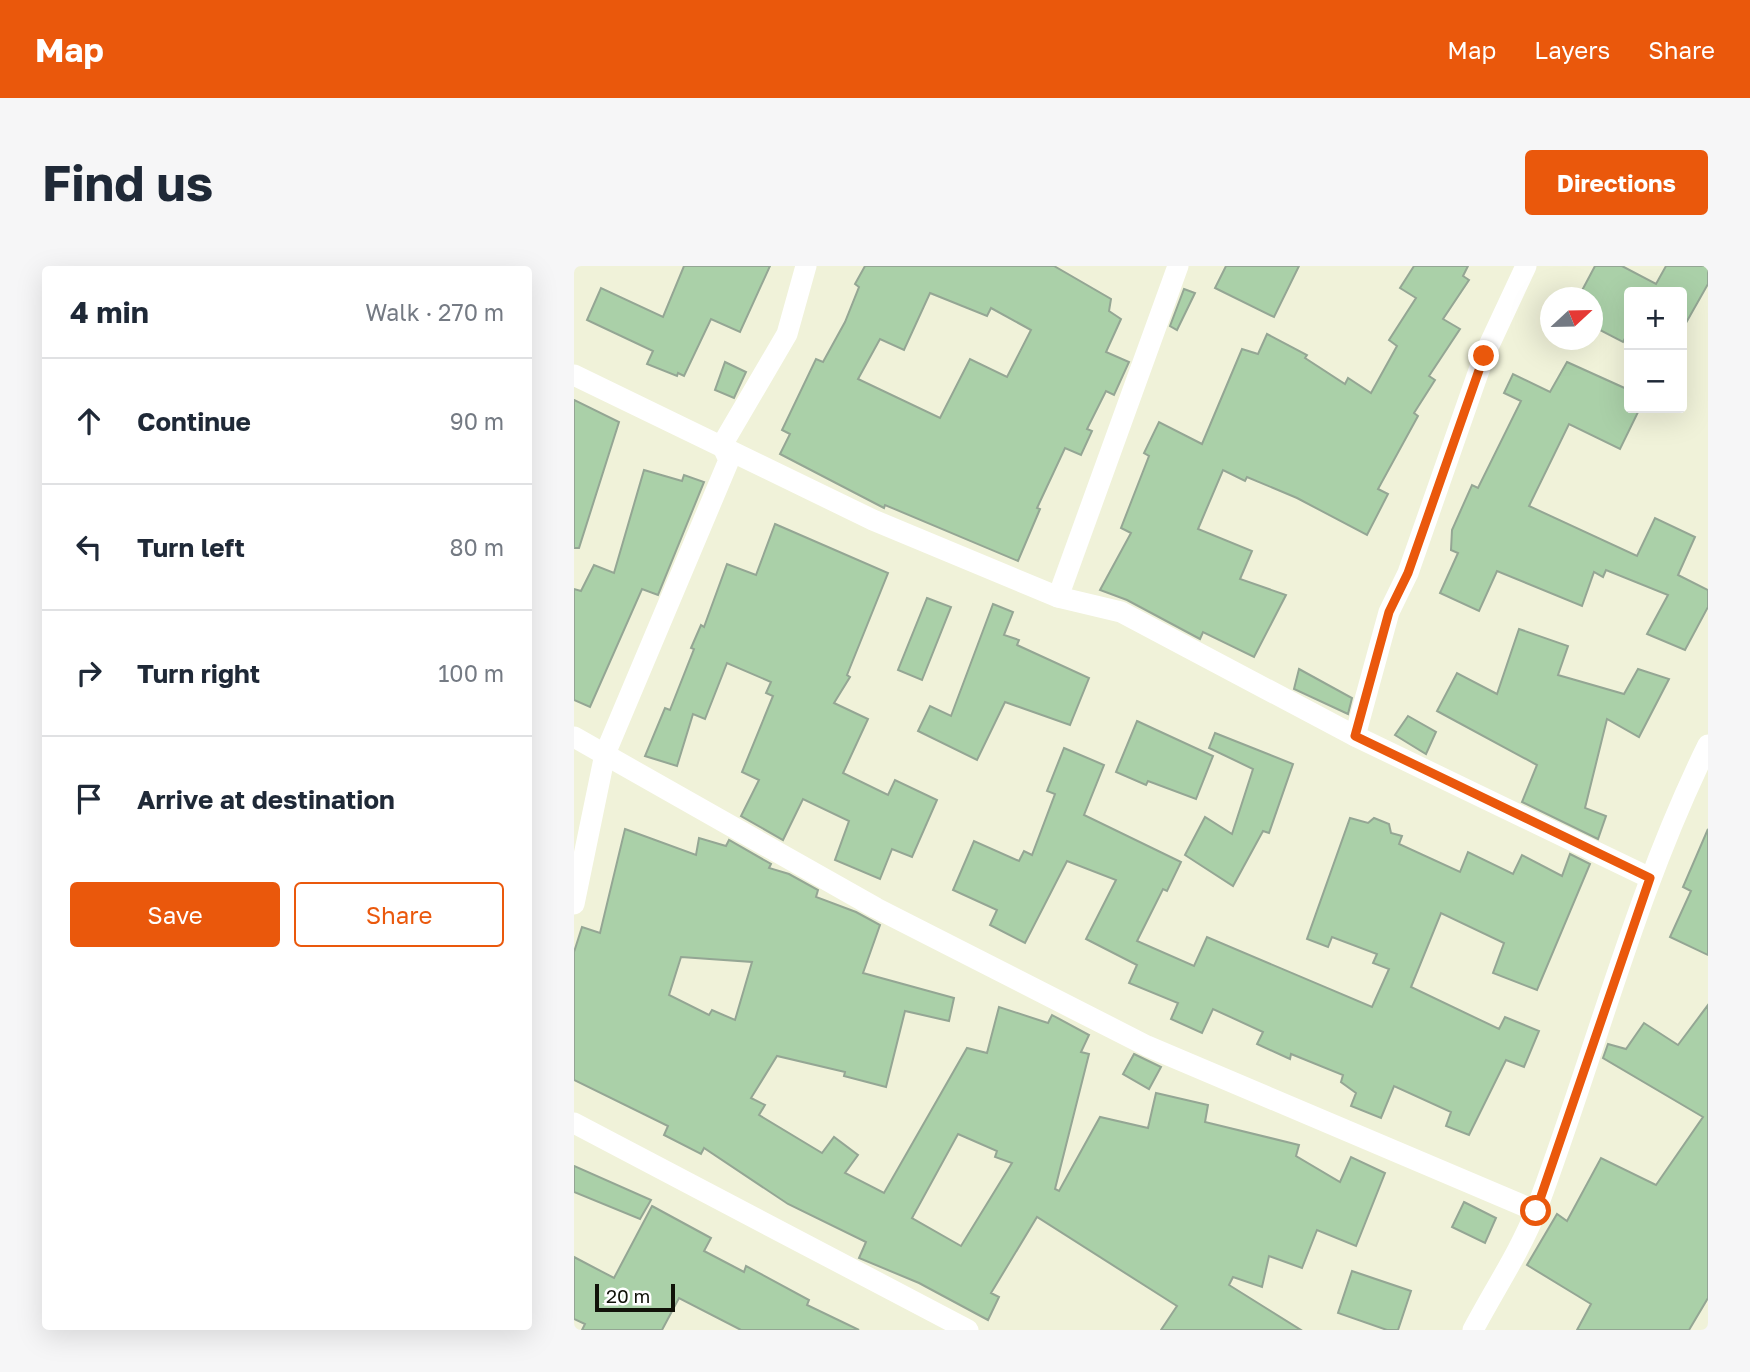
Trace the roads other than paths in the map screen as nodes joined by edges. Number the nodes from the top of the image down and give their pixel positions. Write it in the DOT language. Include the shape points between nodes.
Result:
graph roads {
  1 [pos="806,266"];
  2 [pos="1178,266"];
  3 [pos="1526,266"];
  4 [pos="574,375"];
  5 [pos="722,445"];
  6 [pos="1058,597"];
  7 [pos="1355,736"];
  8 [pos="574,737"];
  9 [pos="1708,745"];
  10 [pos="605,754"];
  11 [pos="1650,878"];
  12 [pos="574,904"];
  13 [pos="574,1123"];
  14 [pos="1536,1211"];
  15 [pos="968,1330"];
  16 [pos="1473,1330"];
  1 -- 5 [label="street" via="787,334"];
  2 -- 6 [label="street"];
  3 -- 7 [label="street" via="1484,356 1408,573 1389,612"];
  4 -- 5 [label="street"];
  5 -- 6 [label="street" via="813,492"];
  5 -- 10 [label="street" via="729,460"];
  6 -- 7 [label="street" via="1121,612"];
  7 -- 11 [label="street"];
  8 -- 10 [label="street"];
  9 -- 11 [label="street"];
  10 -- 12 [label="street"];
  10 -- 14 [label="street" via="876,908 1147,1045"];
  11 -- 14 [label="street"];
  13 -- 15 [label="street"];
  14 -- 16 [label="street"];
}
